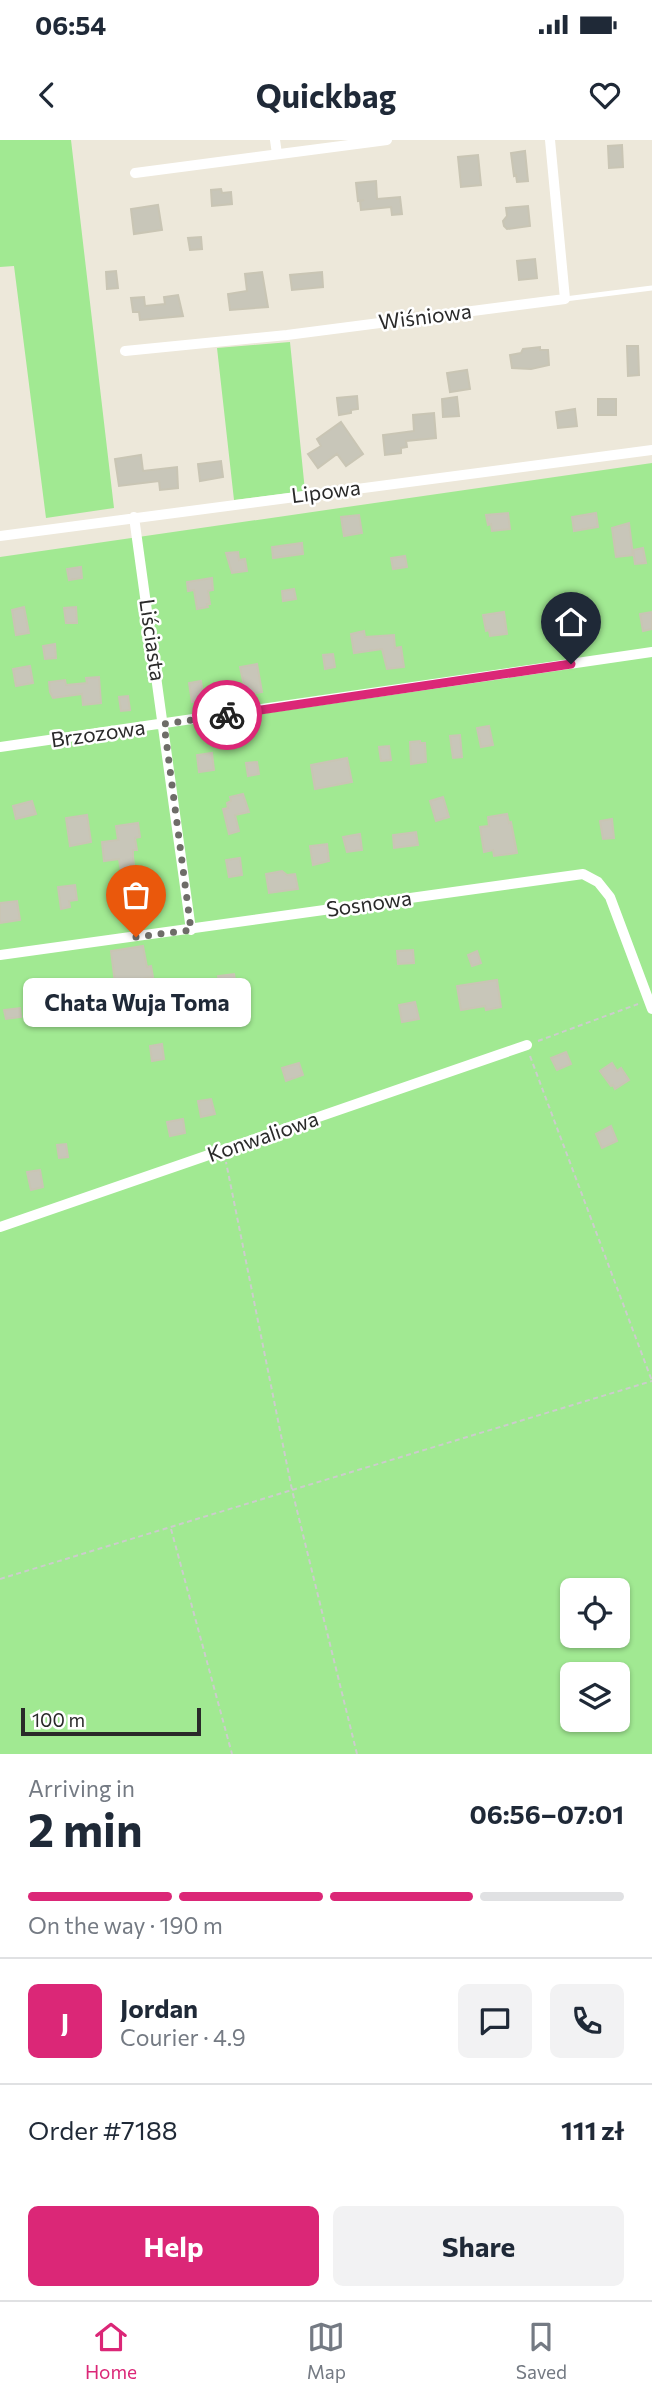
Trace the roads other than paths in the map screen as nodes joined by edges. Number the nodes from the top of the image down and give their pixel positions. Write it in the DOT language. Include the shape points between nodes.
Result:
graph roads {
  1 [pos="275,140"];
  2 [pos="387,140"];
  3 [pos="550,140"];
  4 [pos="277,154"];
  5 [pos="135,173"];
  6 [pos="652,288"];
  7 [pos="565,299"];
  8 [pos="125,351"];
  9 [pos="652,450"];
  10 [pos="134,517"];
  11 [pos="0,536"];
  12 [pos="652,652"];
  13 [pos="164,724"];
  14 [pos="0,747"];
  15 [pos="191,930"];
  16 [pos="0,955"];
  17 [pos="651,1003"];
  18 [pos="527,1045"];
  19 [pos="0,1227"];
  1 -- 4 [label="street"];
  2 -- 4 [label="street"];
  3 -- 7 [label="street"];
  4 -- 5 [label="street"];
  6 -- 7 [label="lane"];
  7 -- 8 [label="street, Wiśniowa"];
  9 -- 10 [label="street, Lipowa"];
  10 -- 11 [label="street, Lipowa"];
  10 -- 13 [label="street, Liściasta"];
  12 -- 13 [label="street, Brzozowa"];
  13 -- 14 [label="street, Brzozowa"];
  13 -- 15 [label="street, Liściasta"];
  15 -- 16 [label="street, Sosnowa"];
  15 -- 17 [label="street, Sosnowa" via="583,874 598,882 610,897"];
  18 -- 19 [label="street, Konwaliowa"];
}
